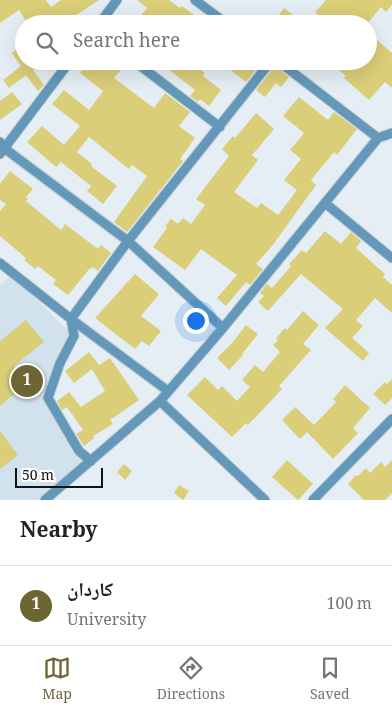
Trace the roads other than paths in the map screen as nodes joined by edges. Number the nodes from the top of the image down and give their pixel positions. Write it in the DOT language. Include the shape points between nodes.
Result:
graph roads {
  1 [pos="118,0"];
  2 [pos="196,0"];
  3 [pos="106,15"];
  4 [pos="215,15"];
  5 [pos="63,70"];
  6 [pos="146,70"];
  7 [pos="264,70"];
  8 [pos="290,70"];
  9 [pos="220,127"];
  10 [pos="392,133"];
  11 [pos="378,138"];
  12 [pos="1,148"];
  13 [pos="325,203"];
  14 [pos="128,241"];
  15 [pos="392,258"];
  16 [pos="0,263"];
  17 [pos="71,319"];
  18 [pos="223,328"];
  19 [pos="168,391"];
  20 [pos="160,401"];
  21 [pos="392,419"];
  22 [pos="91,461"];
  23 [pos="45,500"];
  24 [pos="265,500"];
  25 [pos="313,500"];
  1 -- 3 [label="street"];
  2 -- 4 [label="street"];
  5 -- 12 [label="street"];
  6 -- 9 [label="street"];
  7 -- 9 [label="street"];
  8 -- 11 [label="street"];
  9 -- 14 [label="street"];
  10 -- 11 [label="street"];
  11 -- 13 [label="street"];
  12 -- 14 [label="street"];
  13 -- 15 [label="street"];
  13 -- 18 [label="street"];
  14 -- 17 [label="street"];
  14 -- 18 [label="street"];
  16 -- 17 [label="street"];
  17 -- 19 [label="street"];
  17 -- 22 [label="street" via="74,336 48,398 79,451"];
  18 -- 19 [label="street"];
  19 -- 20 [label="street"];
  20 -- 22 [label="street"];
  20 -- 24 [label="street"];
  21 -- 25 [label="street"];
  22 -- 23 [label="street"];
}
